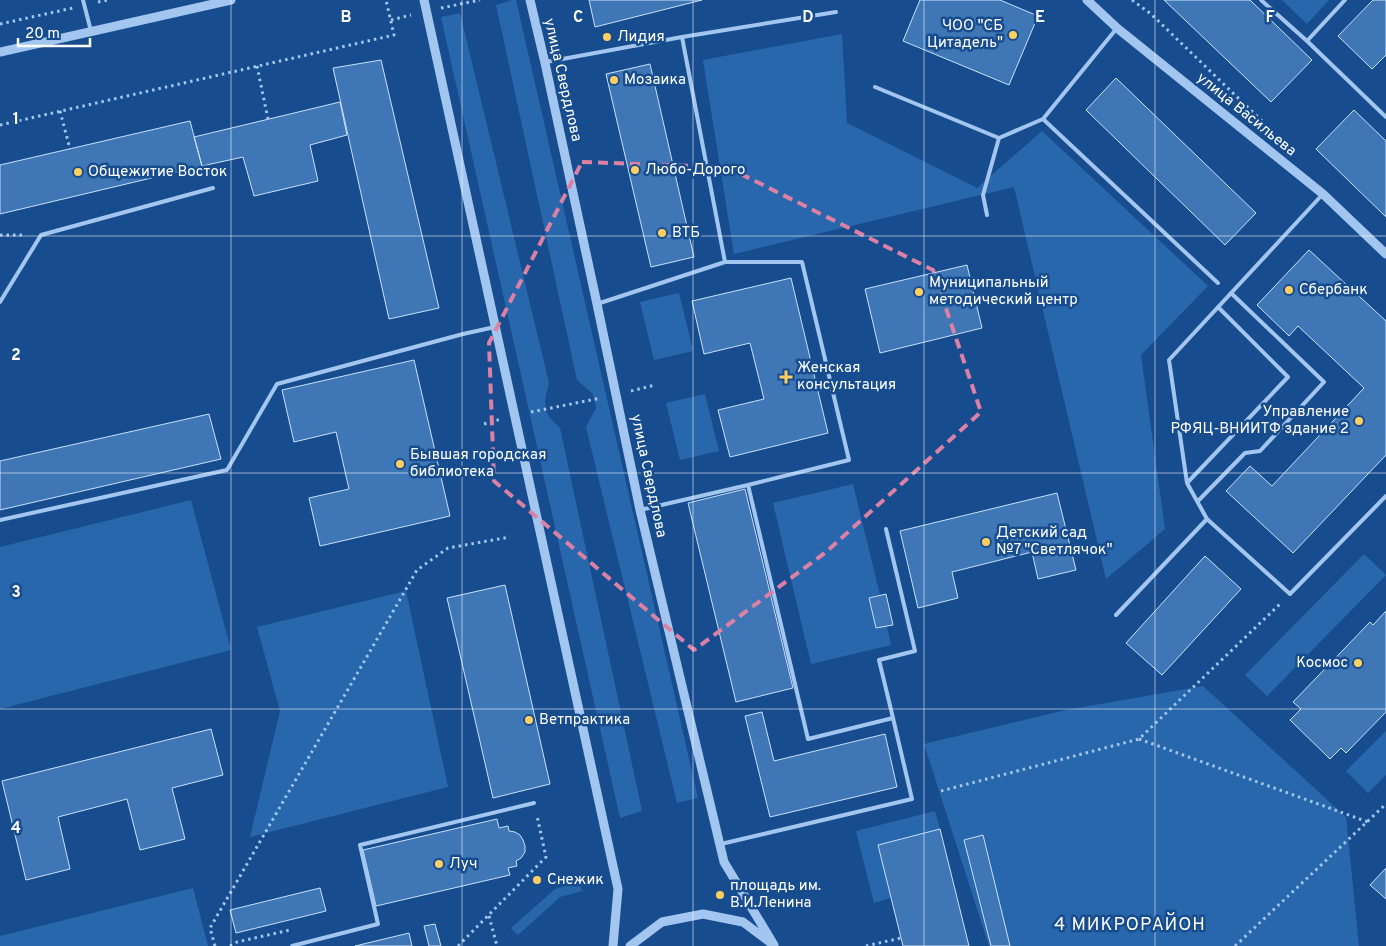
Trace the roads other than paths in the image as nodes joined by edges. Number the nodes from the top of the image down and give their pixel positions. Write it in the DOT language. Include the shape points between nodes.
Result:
graph roads {
  1 [pos="84,0"];
  2 [pos="231,0"];
  3 [pos="424,0"];
  4 [pos="530,0"];
  5 [pos="1087,0"];
  6 [pos="1261,0"];
  7 [pos="1345,0"];
  8 [pos="836,12"];
  9 [pos="1117,28"];
  10 [pos="91,31"];
  11 [pos="682,37"];
  12 [pos="1307,41"];
  13 [pos="0,52"];
  14 [pos="545,63"];
  15 [pos="875,88"];
  16 [pos="1386,117"];
  17 [pos="1043,119"];
  18 [pos="999,138"];
  19 [pos="213,188"];
  20 [pos="1323,194"];
  21 [pos="987,215"];
  22 [pos="1386,254"];
  23 [pos="725,262"];
  24 [pos="1218,283"];
  25 [pos="1231,293"];
  26 [pos="0,302"];
  27 [pos="597,304"];
  28 [pos="1218,308"];
  29 [pos="495,327"];
  30 [pos="1188,483"];
  31 [pos="748,484"];
  32 [pos="1386,496"];
  33 [pos="1198,502"];
  34 [pos="640,510"];
  35 [pos="1208,519"];
  36 [pos="0,520"];
  37 [pos="886,529"];
  38 [pos="1116,615"];
  39 [pos="893,718"];
  40 [pos="534,803"];
  41 [pos="720,844"];
  42 [pos="292,946"];
  43 [pos="613,946"];
  44 [pos="630,946"];
  45 [pos="775,946"];
  1 -- 10 [label="lane"];
  2 -- 10 [label="street"];
  3 -- 29 [label="street"];
  4 -- 14 [label="street, улица Свердлова"];
  5 -- 9 [label="street, улица Васильева"];
  6 -- 12 [label="lane"];
  7 -- 12 [label="lane"];
  8 -- 11 [label="lane"];
  9 -- 17 [label="lane"];
  9 -- 20 [label="street, улица Васильева"];
  10 -- 13 [label="street"];
  11 -- 14 [label="lane"];
  11 -- 23 [label="lane"];
  12 -- 16 [label="lane"];
  14 -- 27 [label="street, улица Свердлова"];
  15 -- 18 [label="lane"];
  17 -- 18 [label="lane"];
  17 -- 24 [label="lane"];
  18 -- 21 [label="lane" via="982,195"];
  19 -- 26 [label="lane" via="41,235"];
  20 -- 22 [label="street, улица Васильева"];
  20 -- 25 [label="lane"];
  23 -- 27 [label="lane"];
  23 -- 31 [label="lane" via="802,262 849,460"];
  25 -- 28 [label="lane"];
  25 -- 33 [label="lane" via="1324,382 1260,451 1245,453"];
  27 -- 34 [label="street, улица Свердлова"];
  28 -- 30 [label="lane" via="1169,360"];
  28 -- 30 [label="lane" via="1288,377"];
  29 -- 36 [label="lane" via="277,384 227,470"];
  29 -- 43 [label="street" via="618,888"];
  30 -- 33 [label="lane"];
  31 -- 34 [label="lane"];
  31 -- 39 [label="lane" via="808,739"];
  32 -- 35 [label="lane" via="1290,594"];
  33 -- 35 [label="lane"];
  34 -- 41 [label="street, улица Свердлова"];
  35 -- 38 [label="lane"];
  37 -- 39 [label="lane" via="915,651 879,660"];
  39 -- 41 [label="lane" via="912,799"];
  40 -- 42 [label="lane" via="360,845 378,924"];
  41 -- 45 [label="street, улица Свердлова" via="724,862"];
  44 -- 45 [label="street" via="662,922 703,914 743,922"];
}
